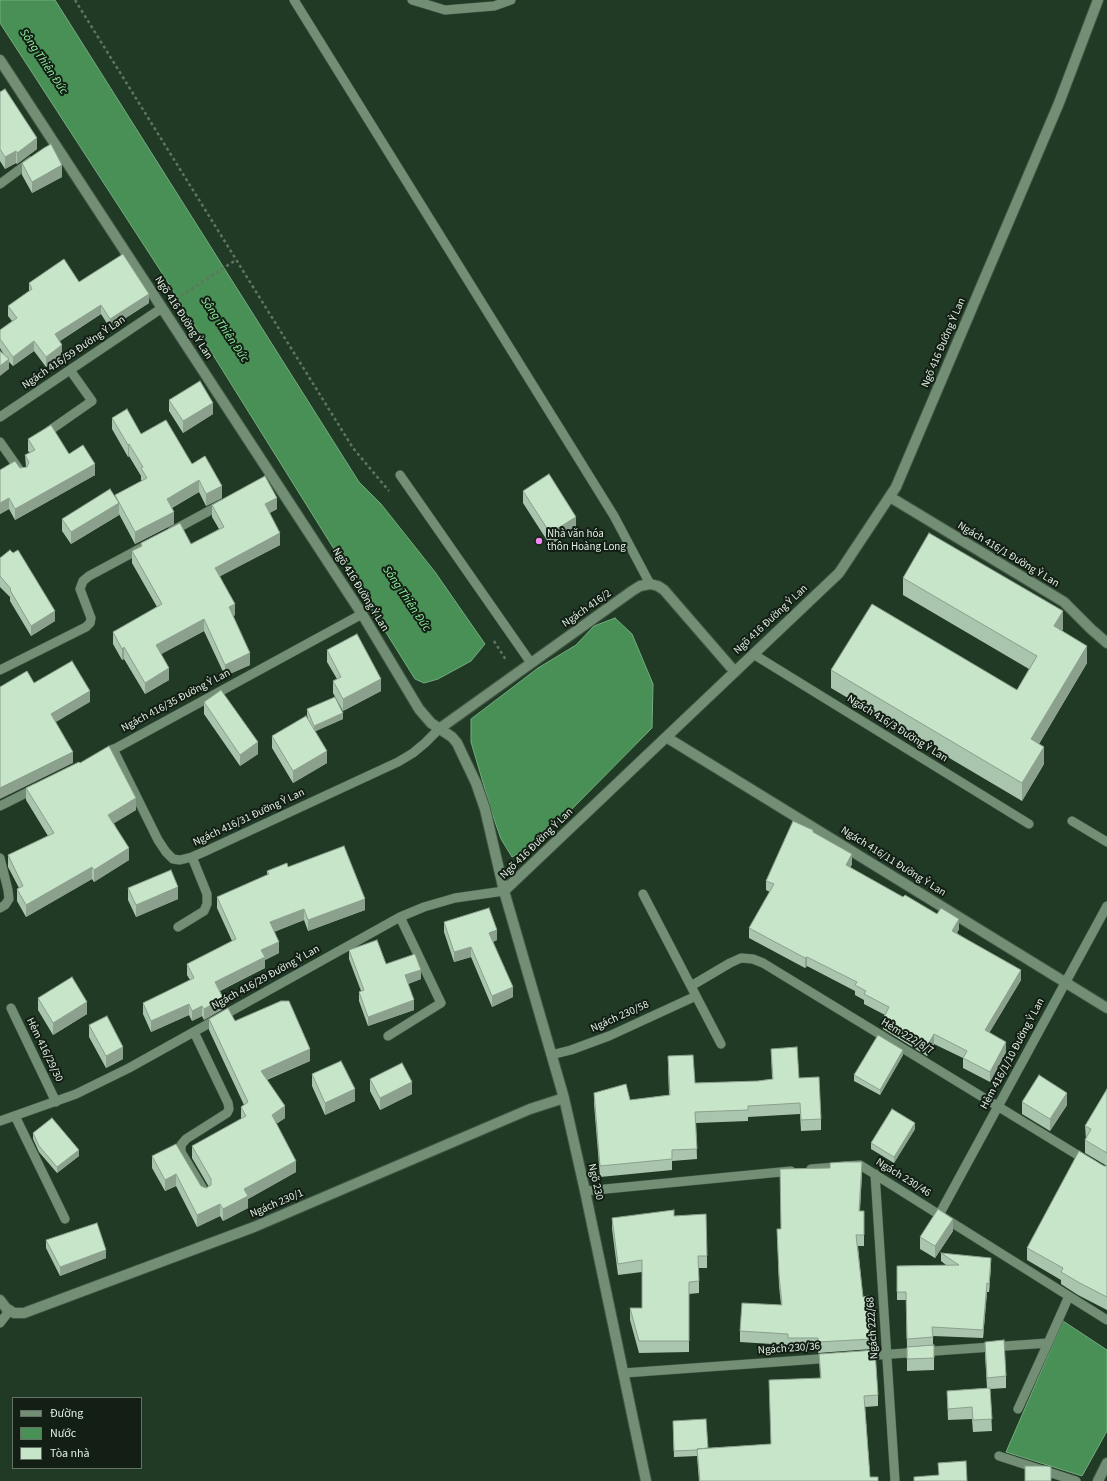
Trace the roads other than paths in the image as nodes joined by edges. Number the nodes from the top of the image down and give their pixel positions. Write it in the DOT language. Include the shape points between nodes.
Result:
graph roads {
  1 [pos="294,0"];
  2 [pos="412,0"];
  3 [pos="511,0"];
  4 [pos="1098,0"];
  5 [pos="0,60"];
  6 [pos="37,158"];
  7 [pos="0,184"];
  8 [pos="162,308"];
  9 [pos="70,370"];
  10 [pos="0,417"];
  11 [pos="49,431"];
  12 [pos="0,442"];
  13 [pos="23,474"];
  14 [pos="400,476"];
  15 [pos="890,497"];
  16 [pos="232,499"];
  17 [pos="164,535"];
  18 [pos="150,543"];
  19 [pos="650,584"];
  20 [pos="362,614"];
  21 [pos="1107,643"];
  22 [pos="752,654"];
  23 [pos="531,663"];
  24 [pos="0,670"];
  25 [pos="735,672"];
  26 [pos="439,729"];
  27 [pos="666,737"];
  28 [pos="113,749"];
  29 [pos="102,755"];
  30 [pos="42,785"];
  31 [pos="0,806"];
  32 [pos="1072,821"];
  33 [pos="1029,824"];
  34 [pos="1107,842"];
  35 [pos="192,857"];
  36 [pos="0,858"];
  37 [pos="504,891"];
  38 [pos="643,894"];
  39 [pos="1107,906"];
  40 [pos="0,908"];
  41 [pos="400,917"];
  42 [pos="178,927"];
  43 [pos="1065,982"];
  44 [pos="691,986"];
  45 [pos="696,996"];
  46 [pos="11,1008"];
  47 [pos="1107,1008"];
  48 [pos="194,1032"];
  49 [pos="388,1036"];
  50 [pos="721,1044"];
  51 [pos="551,1055"];
  52 [pos="564,1098"];
  53 [pos="56,1102"];
  54 [pos="998,1106"];
  55 [pos="15,1116"];
  56 [pos="0,1121"];
  57 [pos="1107,1172"];
  58 [pos="875,1174"];
  59 [pos="585,1191"];
  60 [pos="206,1194"];
  61 [pos="939,1215"];
  62 [pos="65,1219"];
  63 [pos="1069,1296"];
  64 [pos="0,1300"];
  65 [pos="10,1310"];
  66 [pos="1107,1320"];
  67 [pos="0,1323"];
  68 [pos="1048,1343"];
  69 [pos="887,1354"];
  70 [pos="855,1357"];
  71 [pos="839,1358"];
  72 [pos="624,1374"];
  73 [pos="1018,1409"];
  74 [pos="998,1456"];
  75 [pos="1107,1463"];
  76 [pos="646,1481"];
  77 [pos="895,1481"];
  78 [pos="1076,1481"];
  79 [pos="1098,1481"];
  1 -- 19 [label="lane" via="614,516"];
  2 -- 3 [label="lane" via="446,10 494,6"];
  4 -- 15 [label="street, Ngõ 416 Đường Ỷ Lan" via="1059,103"];
  5 -- 8 [label="street, Ngõ 416 Đường Ỷ Lan" via="52,146"];
  6 -- 7 [label="lane"];
  8 -- 9 [label="lane, Ngách 416/59 Đường Ỷ Lan"];
  8 -- 20 [label="street, Ngõ 416 Đường Ỷ Lan" via="270,479"];
  9 -- 10 [label="lane, Ngách 416/59 Đường Ỷ Lan"];
  9 -- 11 [label="lane" via="92,401"];
  12 -- 13 [label="lane"];
  14 -- 23 [label="lane"];
  15 -- 21 [label="street, Ngách 416/1 Đường Ỷ Lan" via="1064,602"];
  15 -- 22 [label="street, Ngõ 416 Đường Ỷ Lan" via="838,573"];
  16 -- 17 [label="lane"];
  18 -- 24 [label="lane" via="83,581 80,589 91,618 86,627"];
  19 -- 23 [label="street, Ngách 416/2" via="632,591"];
  19 -- 25 [label="street" via="664,590"];
  20 -- 26 [label="street, Ngõ 416 Đường Ỷ Lan" via="419,709"];
  20 -- 28 [label="lane, Ngách 416/35 Đường Ỷ Lan"];
  22 -- 25 [label="street, Ngõ 416 Đường Ỷ Lan"];
  22 -- 33 [label="lane, Ngách 416/3 Đường Ỷ Lan"];
  23 -- 26 [label="street, Ngách 416/2"];
  25 -- 27 [label="street, Ngõ 416 Đường Ỷ Lan"];
  26 -- 35 [label="lane, Ngách 416/31 Đường Ỷ Lan" via="419,748 398,762"];
  26 -- 37 [label="street, Ngõ 416 Đường Ỷ Lan" via="457,743 476,783 485,809"];
  27 -- 37 [label="street, Ngõ 416 Đường Ỷ Lan"];
  27 -- 43 [label="street, Ngách 416/11 Đường Ỷ Lan"];
  28 -- 29 [label="lane, Ngách 416/35 Đường Ỷ Lan"];
  28 -- 35 [label="lane, Ngách 416/31 Đường Ỷ Lan" via="166,852 180,860"];
  30 -- 31 [label="lane"];
  32 -- 34 [label="lane"];
  35 -- 42 [label="lane" via="207,894 207,904 204,911"];
  36 -- 40 [label="lane" via="9,899"];
  37 -- 41 [label="lane, Ngách 416/29 Đường Ỷ Lan" via="455,898"];
  37 -- 51 [label="street, Ngõ 230"];
  38 -- 44 [label="lane"];
  39 -- 43 [label="lane, Hẻm 416/1/10 Đường Ỷ Lan"];
  41 -- 48 [label="lane, Ngách 416/29 Đường Ỷ Lan"];
  41 -- 49 [label="lane" via="441,1003"];
  43 -- 47 [label="street, Ngách 416/11 Đường Ỷ Lan"];
  43 -- 54 [label="lane, Hẻm 416/1/10 Đường Ỷ Lan"];
  44 -- 45 [label="lane"];
  44 -- 54 [label="lane, Hẻm 222/8/7" via="730,963 742,958 754,959"];
  45 -- 50 [label="lane"];
  45 -- 51 [label="lane, Ngách 230/58" via="610,1036"];
  46 -- 53 [label="lane, Hẻm 416/29/30"];
  48 -- 53 [label="lane, Ngách 416/29 Đường Ỷ Lan" via="130,1068"];
  48 -- 60 [label="lane" via="229,1108 226,1113 181,1145 181,1152"];
  51 -- 52 [label="street, Ngõ 230"];
  52 -- 59 [label="street, Ngõ 230"];
  52 -- 65 [label="street, Ngách 230/1" via="530,1109 254,1227 24,1313 14,1313"];
  53 -- 55 [label="lane, Ngách 416/29 Đường Ỷ Lan"];
  54 -- 57 [label="lane, Hẻm 222/8/7"];
  54 -- 61 [label="lane, Hẻm 416/1/10 Đường Ỷ Lan"];
  55 -- 56 [label="lane, Ngách 416/29 Đường Ỷ Lan"];
  55 -- 62 [label="lane"];
  58 -- 59 [label="lane, Ngách 230/46" via="860,1165"];
  58 -- 61 [label="lane, Ngách 230/46"];
  58 -- 69 [label="lane, Ngách 222/68"];
  59 -- 72 [label="street, Ngõ 230"];
  61 -- 63 [label="lane, Ngách 230/46"];
  63 -- 66 [label="lane, Ngách 230/46"];
  63 -- 68 [label="lane"];
  64 -- 65 [label="street"];
  65 -- 67 [label="lane"];
  68 -- 69 [label="lane"];
  68 -- 73 [label="lane"];
  69 -- 70 [label="lane"];
  69 -- 77 [label="lane, Ngách 222/68"];
  71 -- 72 [label="lane, Ngách 230/36"];
  72 -- 76 [label="street, Ngõ 230"];
  74 -- 78 [label="lane"];
  75 -- 79 [label="street"];
}
